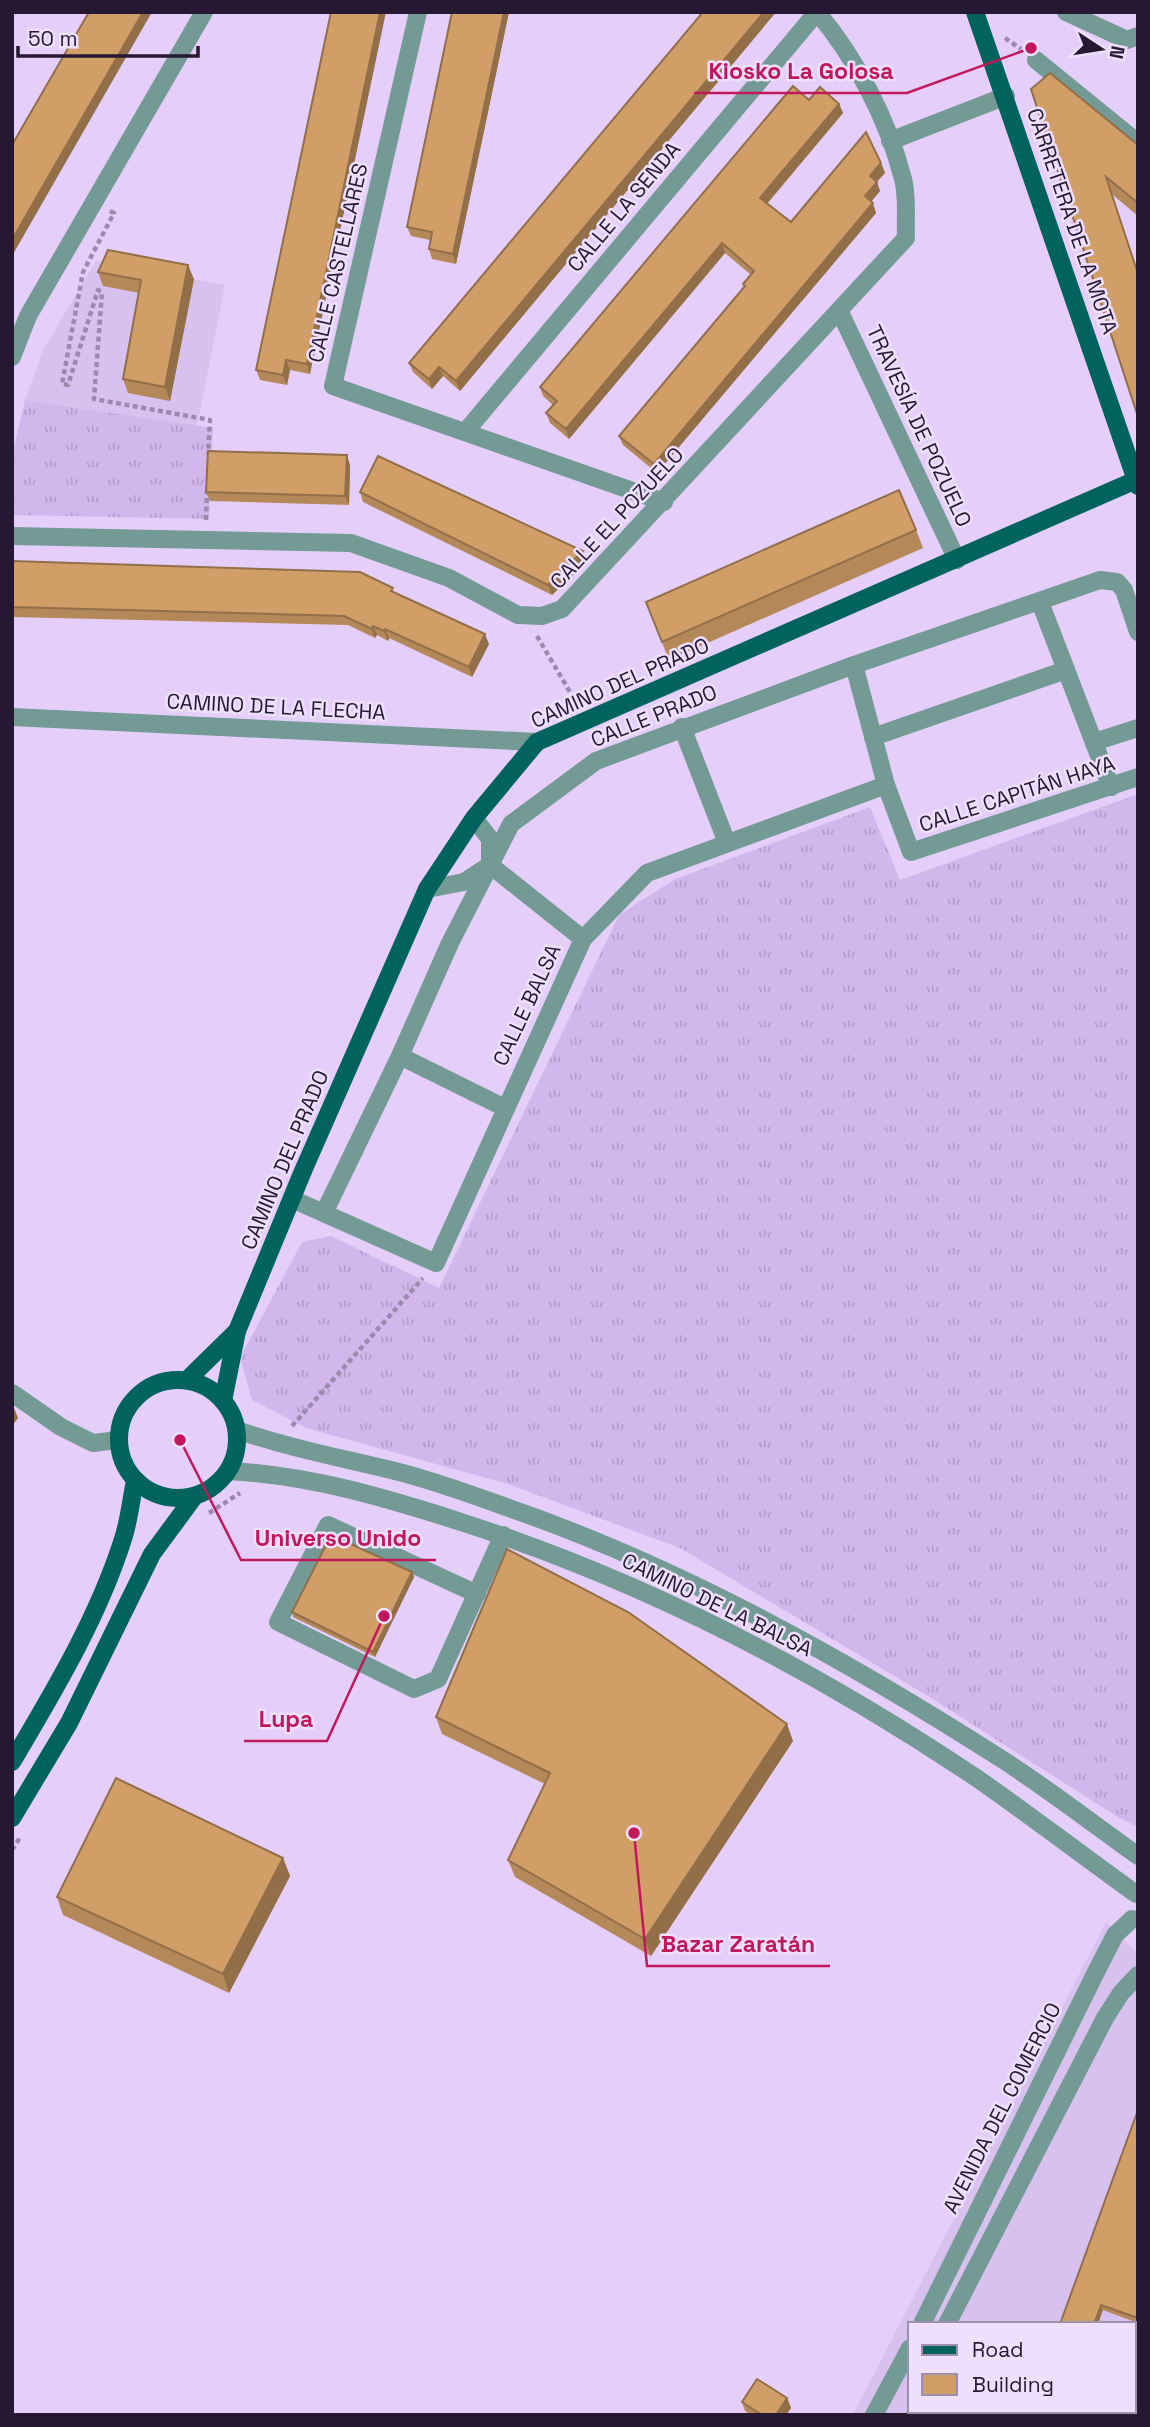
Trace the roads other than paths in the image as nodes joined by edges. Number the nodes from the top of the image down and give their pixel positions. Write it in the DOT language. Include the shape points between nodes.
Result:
graph roads {
  1 [pos="204,12"];
  2 [pos="418,12"];
  3 [pos="817,12"];
  4 [pos="975,12"];
  5 [pos="1066,12"];
  6 [pos="1138,36"];
  7 [pos="1036,60"];
  8 [pos="1006,96"];
  9 [pos="890,141"];
  10 [pos="1138,143"];
  11 [pos="840,312"];
  12 [pos="20,319"];
  13 [pos="12,357"];
  14 [pos="466,431"];
  15 [pos="1137,481"];
  16 [pos="664,502"];
  17 [pos="12,536"];
  18 [pos="957,560"];
  19 [pos="1040,602"];
  20 [pos="1138,632"];
  21 [pos="854,665"];
  22 [pos="1066,670"];
  23 [pos="12,717"];
  24 [pos="682,727"];
  25 [pos="1138,728"];
  26 [pos="873,737"];
  27 [pos="1094,741"];
  28 [pos="537,742"];
  29 [pos="1138,778"];
  30 [pos="886,785"];
  31 [pos="1111,787"];
  32 [pos="474,818"];
  33 [pos="727,842"];
  34 [pos="490,865"];
  35 [pos="427,889"];
  36 [pos="583,939"];
  37 [pos="400,1056"];
  38 [pos="505,1108"];
  39 [pos="292,1199"];
  40 [pos="324,1213"];
  41 [pos="237,1331"];
  42 [pos="187,1380"];
  43 [pos="12,1393"];
  44 [pos="223,1401"];
  45 [pos="237,1430"];
  46 [pos="118,1440"];
  47 [pos="228,1471"];
  48 [pos="135,1481"];
  49 [pos="194,1497"];
  50 [pos="503,1535"];
  51 [pos="477,1594"];
  52 [pos="12,1762"];
  53 [pos="12,1818"];
  54 [pos="1138,1856"];
  55 [pos="1137,1892"];
  56 [pos="1135,1927"];
  57 [pos="1138,1975"];
  58 [pos="923,2322"];
  59 [pos="948,2322"];
  60 [pos="908,2352"];
  61 [pos="874,2415"];
  1 -- 12 [label="street"];
  2 -- 14 [label="street, CALLE CASTELLARES" via="333,386"];
  3 -- 9 [label="street, CALLE EL POZUELO" via="841,40"];
  3 -- 14 [label="street, CALLE LA SENDA"];
  4 -- 8 [label="main road, CARRETERA DE LA MOTA"];
  5 -- 6 [label="street" via="1127,40"];
  7 -- 10 [label="street"];
  8 -- 9 [label="street"];
  8 -- 15 [label="main road, CARRETERA DE LA MOTA"];
  9 -- 11 [label="street, CALLE EL POZUELO" via="904,181 906,238"];
  11 -- 16 [label="street, CALLE EL POZUELO"];
  11 -- 18 [label="street, TRAVESÍA DE POZUELO"];
  12 -- 13 [label="street"];
  14 -- 16 [label="street, CALLE CASTELLARES"];
  15 -- 18 [label="main road, CAMINO DEL PRADO"];
  16 -- 17 [label="street, CALLE EL POZUELO" via="562,609 542,616 518,615 449,578 351,543"];
  18 -- 28 [label="main road, CAMINO DEL PRADO"];
  19 -- 20 [label="street, CALLE PRADO" via="1100,580 1117,582"];
  19 -- 21 [label="street, CALLE PRADO"];
  19 -- 22 [label="street"];
  21 -- 24 [label="street, CALLE PRADO"];
  21 -- 26 [label="street"];
  22 -- 26 [label="street"];
  22 -- 27 [label="street"];
  23 -- 28 [label="street, CAMINO DE LA FLECHA"];
  24 -- 33 [label="street"];
  24 -- 34 [label="street, CALLE PRADO" via="596,761 511,824"];
  25 -- 27 [label="street"];
  26 -- 30 [label="street"];
  27 -- 31 [label="street"];
  28 -- 32 [label="main road, CAMINO DEL PRADO"];
  29 -- 31 [label="street, CALLE CAPITÁN HAYA"];
  30 -- 31 [label="street, CALLE CAPITÁN HAYA" via="911,852"];
  30 -- 33 [label="street, CALLE BALSA"];
  32 -- 34 [label="street" via="489,839"];
  32 -- 35 [label="main road, CAMINO DEL PRADO"];
  33 -- 36 [label="street, CALLE BALSA" via="646,873"];
  34 -- 35 [label="street" via="464,882"];
  34 -- 36 [label="street"];
  34 -- 37 [label="street, CALLE PRADO"];
  35 -- 39 [label="main road, CAMINO DEL PRADO"];
  36 -- 38 [label="street, CALLE BALSA"];
  37 -- 38 [label="street"];
  37 -- 40 [label="street, CALLE PRADO"];
  38 -- 40 [label="street, CALLE BALSA" via="436,1263"];
  39 -- 40 [label="street"];
  39 -- 41 [label="main road, CAMINO DEL PRADO"];
  41 -- 42 [label="main road, CAMINO DEL PRADO"];
  41 -- 44 [label="main road, CAMINO DEL PRADO"];
  42 -- 44 [label="main road" via="201,1384"];
  42 -- 46 [label="main road" via="153,1384 139,1394 124,1415"];
  43 -- 46 [label="street" via="93,1443"];
  44 -- 45 [label="main road"];
  45 -- 47 [label="main road"];
  45 -- 54 [label="street, CAMINO DE LA BALSA" via="287,1447 398,1472 508,1507 634,1557 767,1621 877,1684 1001,1759"];
  46 -- 48 [label="main road"];
  47 -- 49 [label="main road"];
  47 -- 50 [label="street, CAMINO DE LA BALSA" via="281,1474 392,1499"];
  48 -- 49 [label="main road" via="163,1497"];
  48 -- 52 [label="main road" via="124,1538 105,1588"];
  49 -- 53 [label="main road" via="152,1554 69,1723"];
  50 -- 51 [label="street"];
  50 -- 55 [label="street, CAMINO DE LA BALSA" via="625,1583 750,1643 977,1779"];
  51 -- 51 [label="street" via="328,1525 278,1622 414,1689 438,1679"];
  55 -- 56 [label="street"];
  56 -- 58 [label="street, AVENIDA DEL COMERCIO" via="1115,1936"];
  57 -- 59 [label="street" via="1105,2018"];
  60 -- 61 [label="street"];
}
